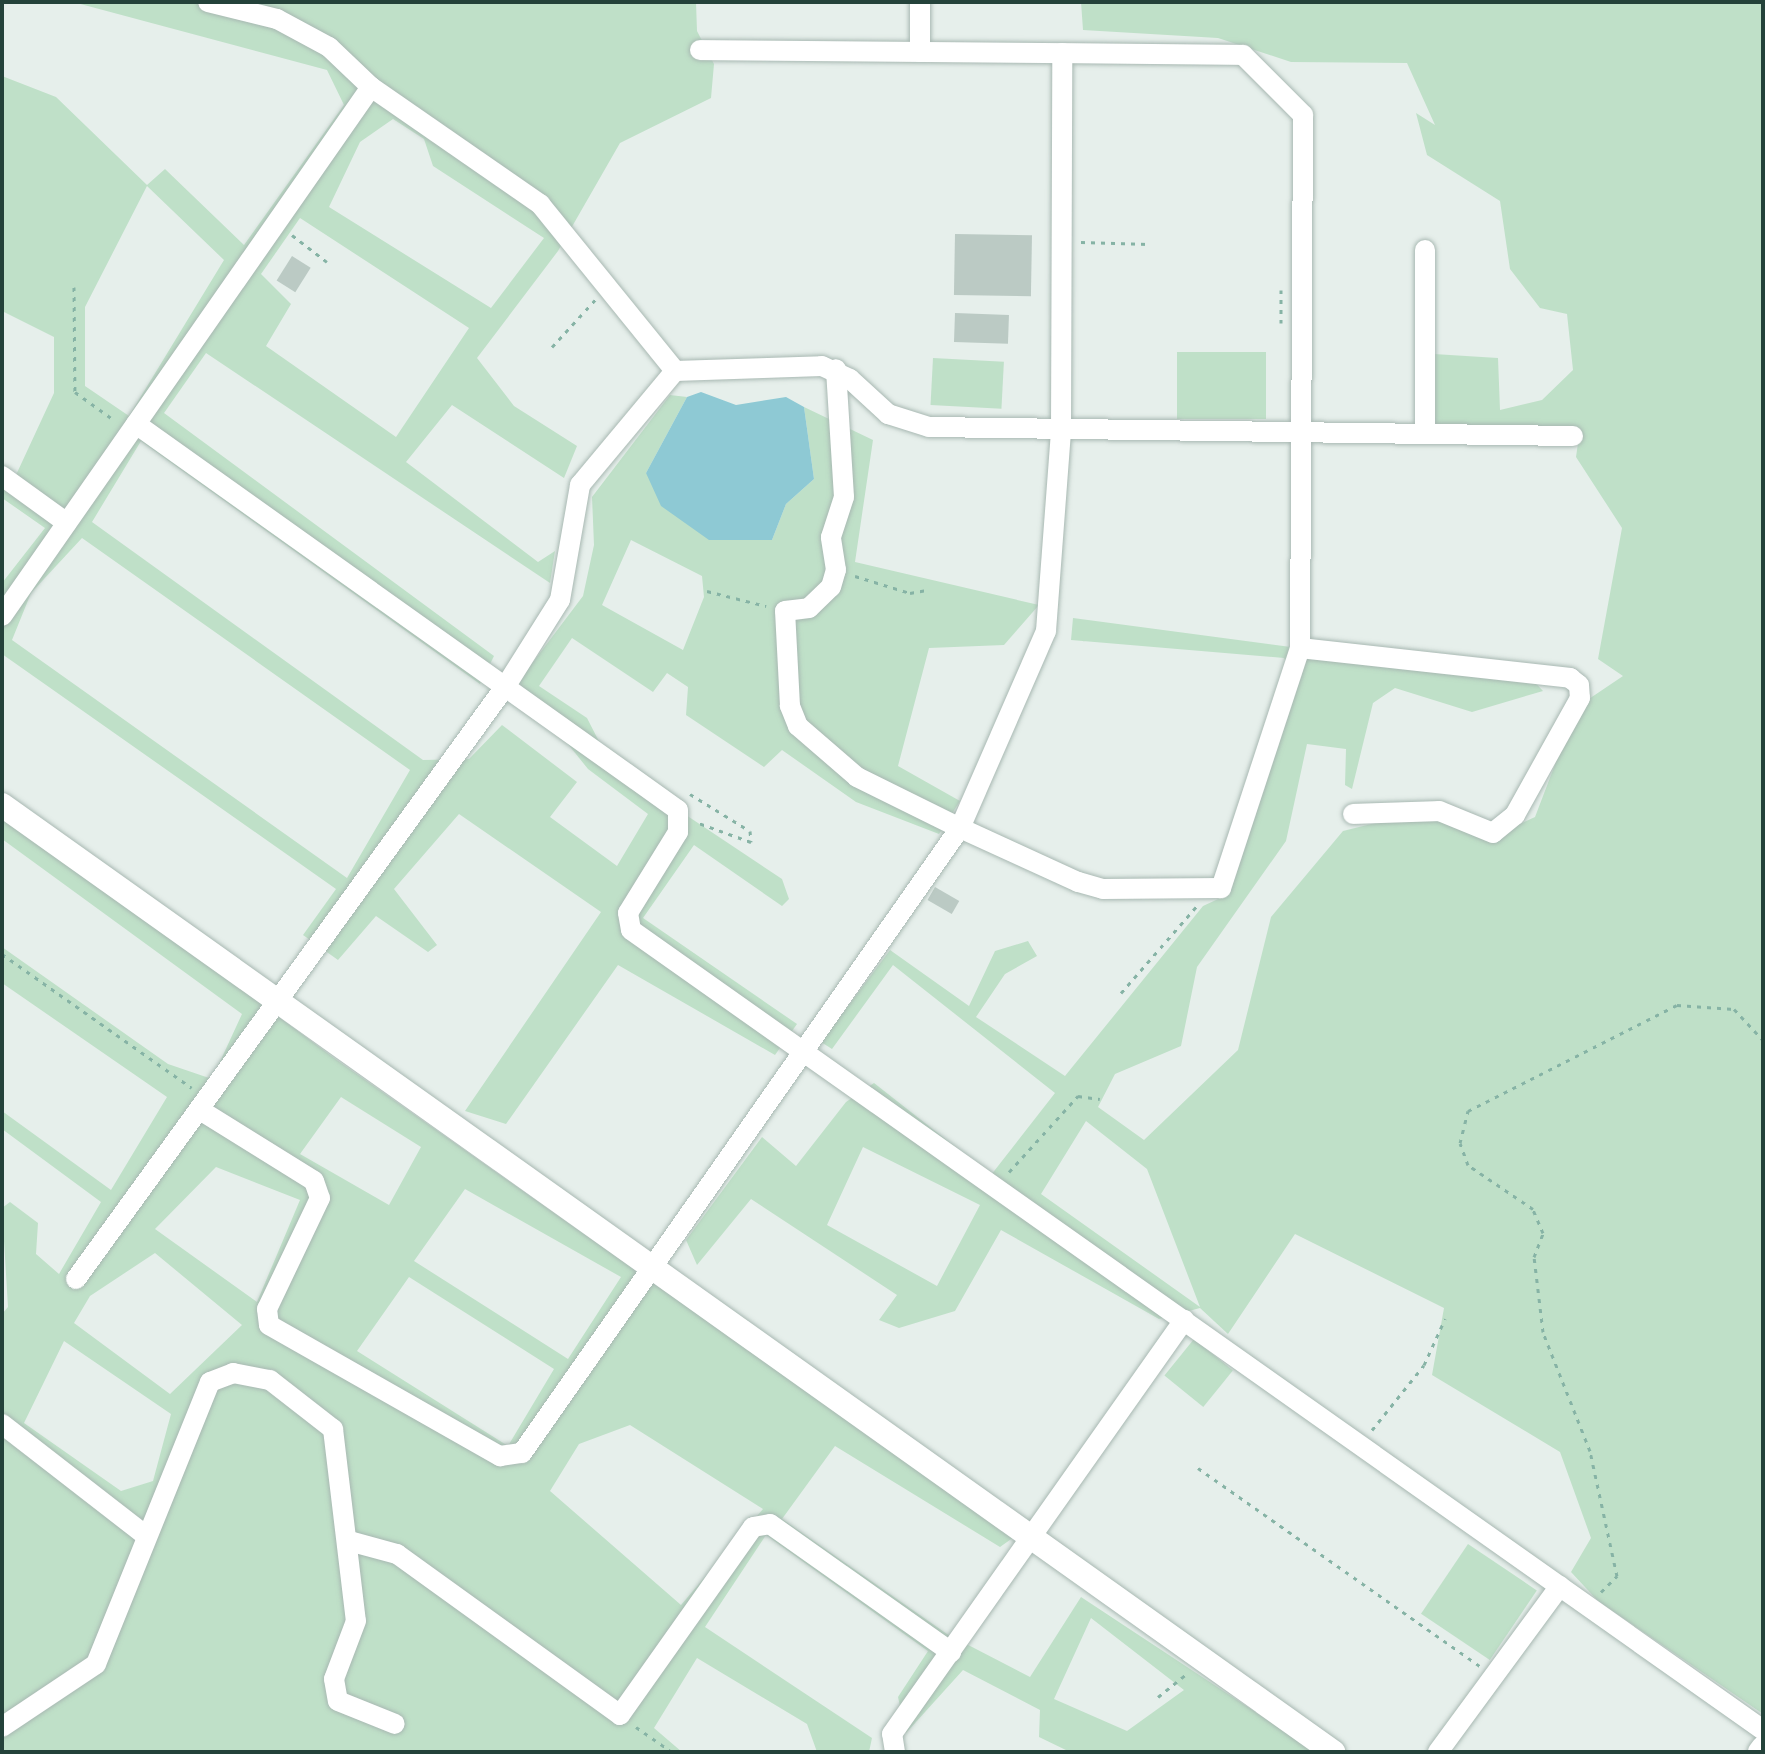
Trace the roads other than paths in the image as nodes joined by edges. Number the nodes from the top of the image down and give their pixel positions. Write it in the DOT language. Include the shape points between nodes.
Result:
graph roads {
  1 [pos="208,2"];
  2 [pos="920,2"];
  3 [pos="247,5"];
  4 [pos="700,50"];
  5 [pos="920,52"];
  6 [pos="1062,53"];
  7 [pos="371,87"];
  8 [pos="1425,250"];
  9 [pos="836,369"];
  10 [pos="675,371"];
  11 [pos="136,424"];
  12 [pos="1061,430"];
  13 [pos="1302,430"];
  14 [pos="1425,434"];
  15 [pos="1573,436"];
  16 [pos="2,476"];
  17 [pos="67,523"];
  18 [pos="2,616"];
  19 [pos="1300,648"];
  20 [pos="507,684"];
  21 [pos="2,805"];
  22 [pos="1353,814"];
  23 [pos="960,828"];
  24 [pos="280,1002"];
  25 [pos="803,1049"];
  26 [pos="204,1105"];
  27 [pos="652,1267"];
  28 [pos="76,1279"];
  29 [pos="1184,1320"];
  30 [pos="2,1424"];
  31 [pos="145,1535"];
  32 [pos="1033,1539"];
  33 [pos="349,1541"];
  34 [pos="1560,1586"];
  35 [pos="951,1652"];
  36 [pos="395,1724"];
  37 [pos="2,1727"];
  38 [pos="1763,1730"];
  39 [pos="895,1752"];
  40 [pos="1333,1752"];
  41 [pos="1438,1752"];
  1 -- 3 [label="street"];
  2 -- 5 [label="street"];
  3 -- 7 [label="street" via="329,47"];
  4 -- 5 [label="street"];
  5 -- 6 [label="street"];
  6 -- 12 [label="street"];
  6 -- 13 [label="street" via="1243,55 1303,115"];
  7 -- 10 [label="street" via="540,204"];
  7 -- 11 [label="street"];
  8 -- 14 [label="street"];
  9 -- 10 [label="street"];
  9 -- 12 [label="street" via="905,423"];
  9 -- 23 [label="street" via="844,497 831,537 836,570 831,587 809,608 785,611 790,706 798,726 857,777"];
  10 -- 20 [label="street" via="580,485 560,600"];
  11 -- 17 [label="street"];
  11 -- 20 [label="street"];
  12 -- 13 [label="street"];
  12 -- 23 [label="street" via="1052,608"];
  13 -- 14 [label="street"];
  13 -- 19 [label="street"];
  14 -- 15 [label="street"];
  16 -- 17 [label="street"];
  17 -- 18 [label="street"];
  19 -- 22 [label="street" via="1570,678 1579,685 1580,698 1515,815 1493,833 1439,811"];
  19 -- 23 [label="street" via="1221,888 1103,889"];
  20 -- 24 [label="street"];
  20 -- 25 [label="street" via="678,810 678,832 628,913 631,930"];
  21 -- 24 [label="street"];
  23 -- 25 [label="street"];
  24 -- 26 [label="street"];
  24 -- 27 [label="street"];
  25 -- 27 [label="street"];
  25 -- 29 [label="street"];
  26 -- 27 [label="street" via="314,1181 320,1198 267,1309 269,1325 500,1456 522,1453"];
  26 -- 28 [label="street"];
  27 -- 32 [label="street"];
  29 -- 32 [label="street"];
  29 -- 34 [label="street"];
  30 -- 31 [label="street"];
  31 -- 33 [label="street" via="210,1382 233,1373 270,1380 323,1414 333,1429"];
  31 -- 37 [label="street" via="96,1664"];
  32 -- 35 [label="street"];
  32 -- 40 [label="street"];
  33 -- 35 [label="street" via="397,1554 620,1715 753,1527 761,1525 770,1524"];
  33 -- 36 [label="street" via="356,1621 334,1679 338,1701"];
  34 -- 38 [label="street"];
  34 -- 41 [label="street"];
  35 -- 39 [label="street" via="892,1734"];
}
